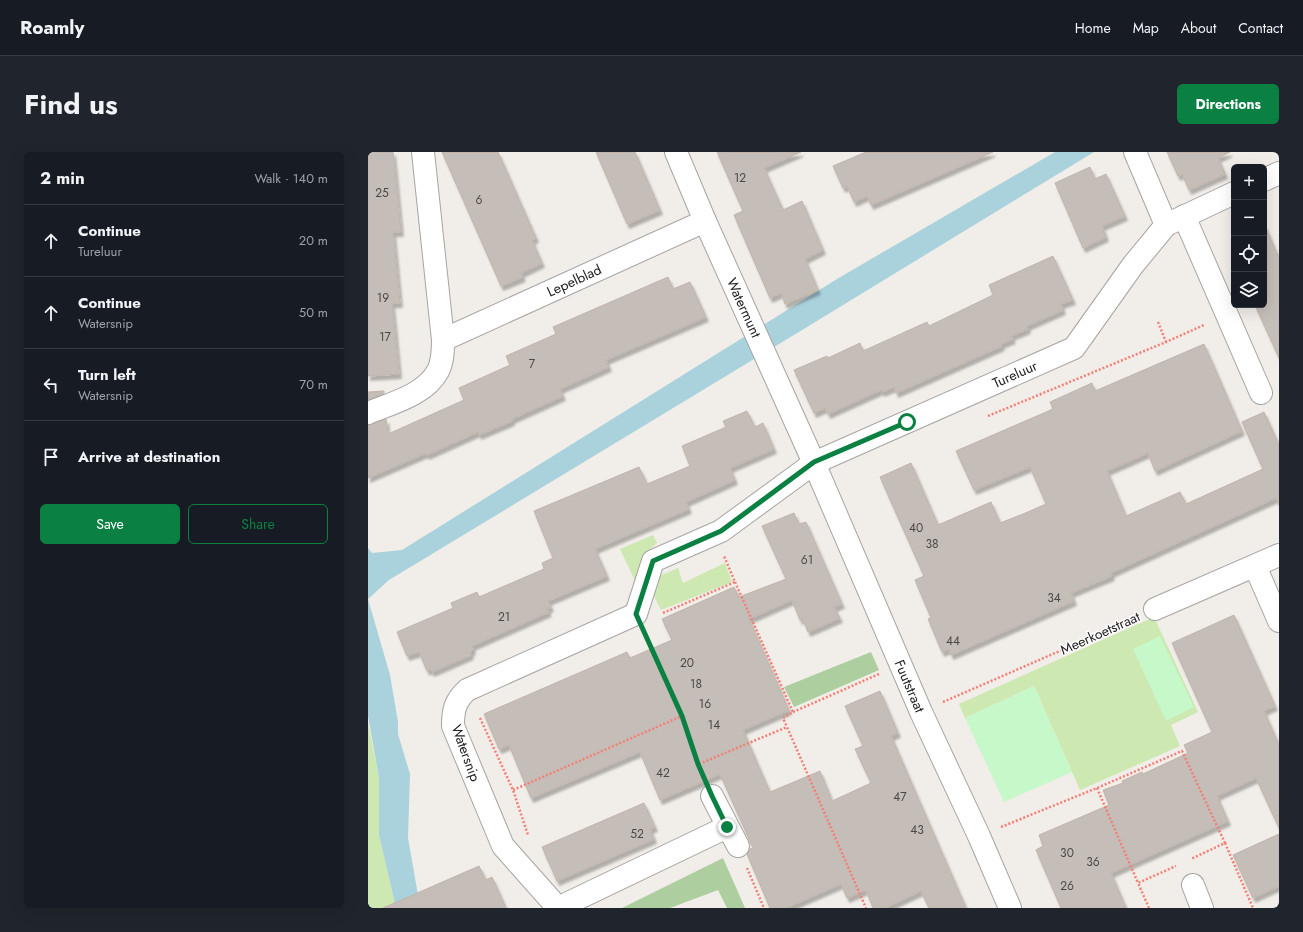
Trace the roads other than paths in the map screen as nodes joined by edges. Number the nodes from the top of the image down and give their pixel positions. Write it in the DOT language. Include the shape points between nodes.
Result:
graph roads {
  1 [pos="423,152"];
  2 [pos="676,152"];
  3 [pos="1135,152"];
  4 [pos="1279,173"];
  5 [pos="1267,179"];
  6 [pos="1231,194"];
  7 [pos="1175,220"];
  8 [pos="705,222"];
  9 [pos="443,340"];
  10 [pos="1261,393"];
  11 [pos="368,413"];
  12 [pos="814,462"];
  13 [pos="1279,555"];
  14 [pos="1255,566"];
  15 [pos="1155,609"];
  16 [pos="1279,621"];
  17 [pos="712,796"];
  18 [pos="727,827"];
  19 [pos="738,846"];
  20 [pos="1193,885"];
  21 [pos="558,908"];
  22 [pos="1010,908"];
  23 [pos="1202,908"];
  1 -- 9 [label="street"];
  2 -- 8 [label="street, Watermunt"];
  3 -- 7 [label="street"];
  4 -- 5 [label="street"];
  6 -- 7 [label="street, Tureluur"];
  7 -- 10 [label="street" via="1227,314"];
  7 -- 12 [label="street, Tureluur" via="1133,265 1074,348"];
  8 -- 9 [label="street, Lepelblad"];
  8 -- 12 [label="street, Watermunt"];
  9 -- 11 [label="street" via="443,356 438,370 425,386 403,399"];
  12 -- 21 [label="street, Watersnip" via="721,531 653,561 638,618 467,690 459,696 453,714 453,726 503,846"];
  12 -- 22 [label="street, Fuutstraat" via="921,712"];
  13 -- 14 [label="street, Meerkoetstraat"];
  14 -- 15 [label="street, Meerkoetstraat"];
  14 -- 16 [label="street"];
  17 -- 18 [label="street"];
  18 -- 19 [label="street"];
  18 -- 21 [label="street, Watersnip"];
  20 -- 23 [label="street"];
}
